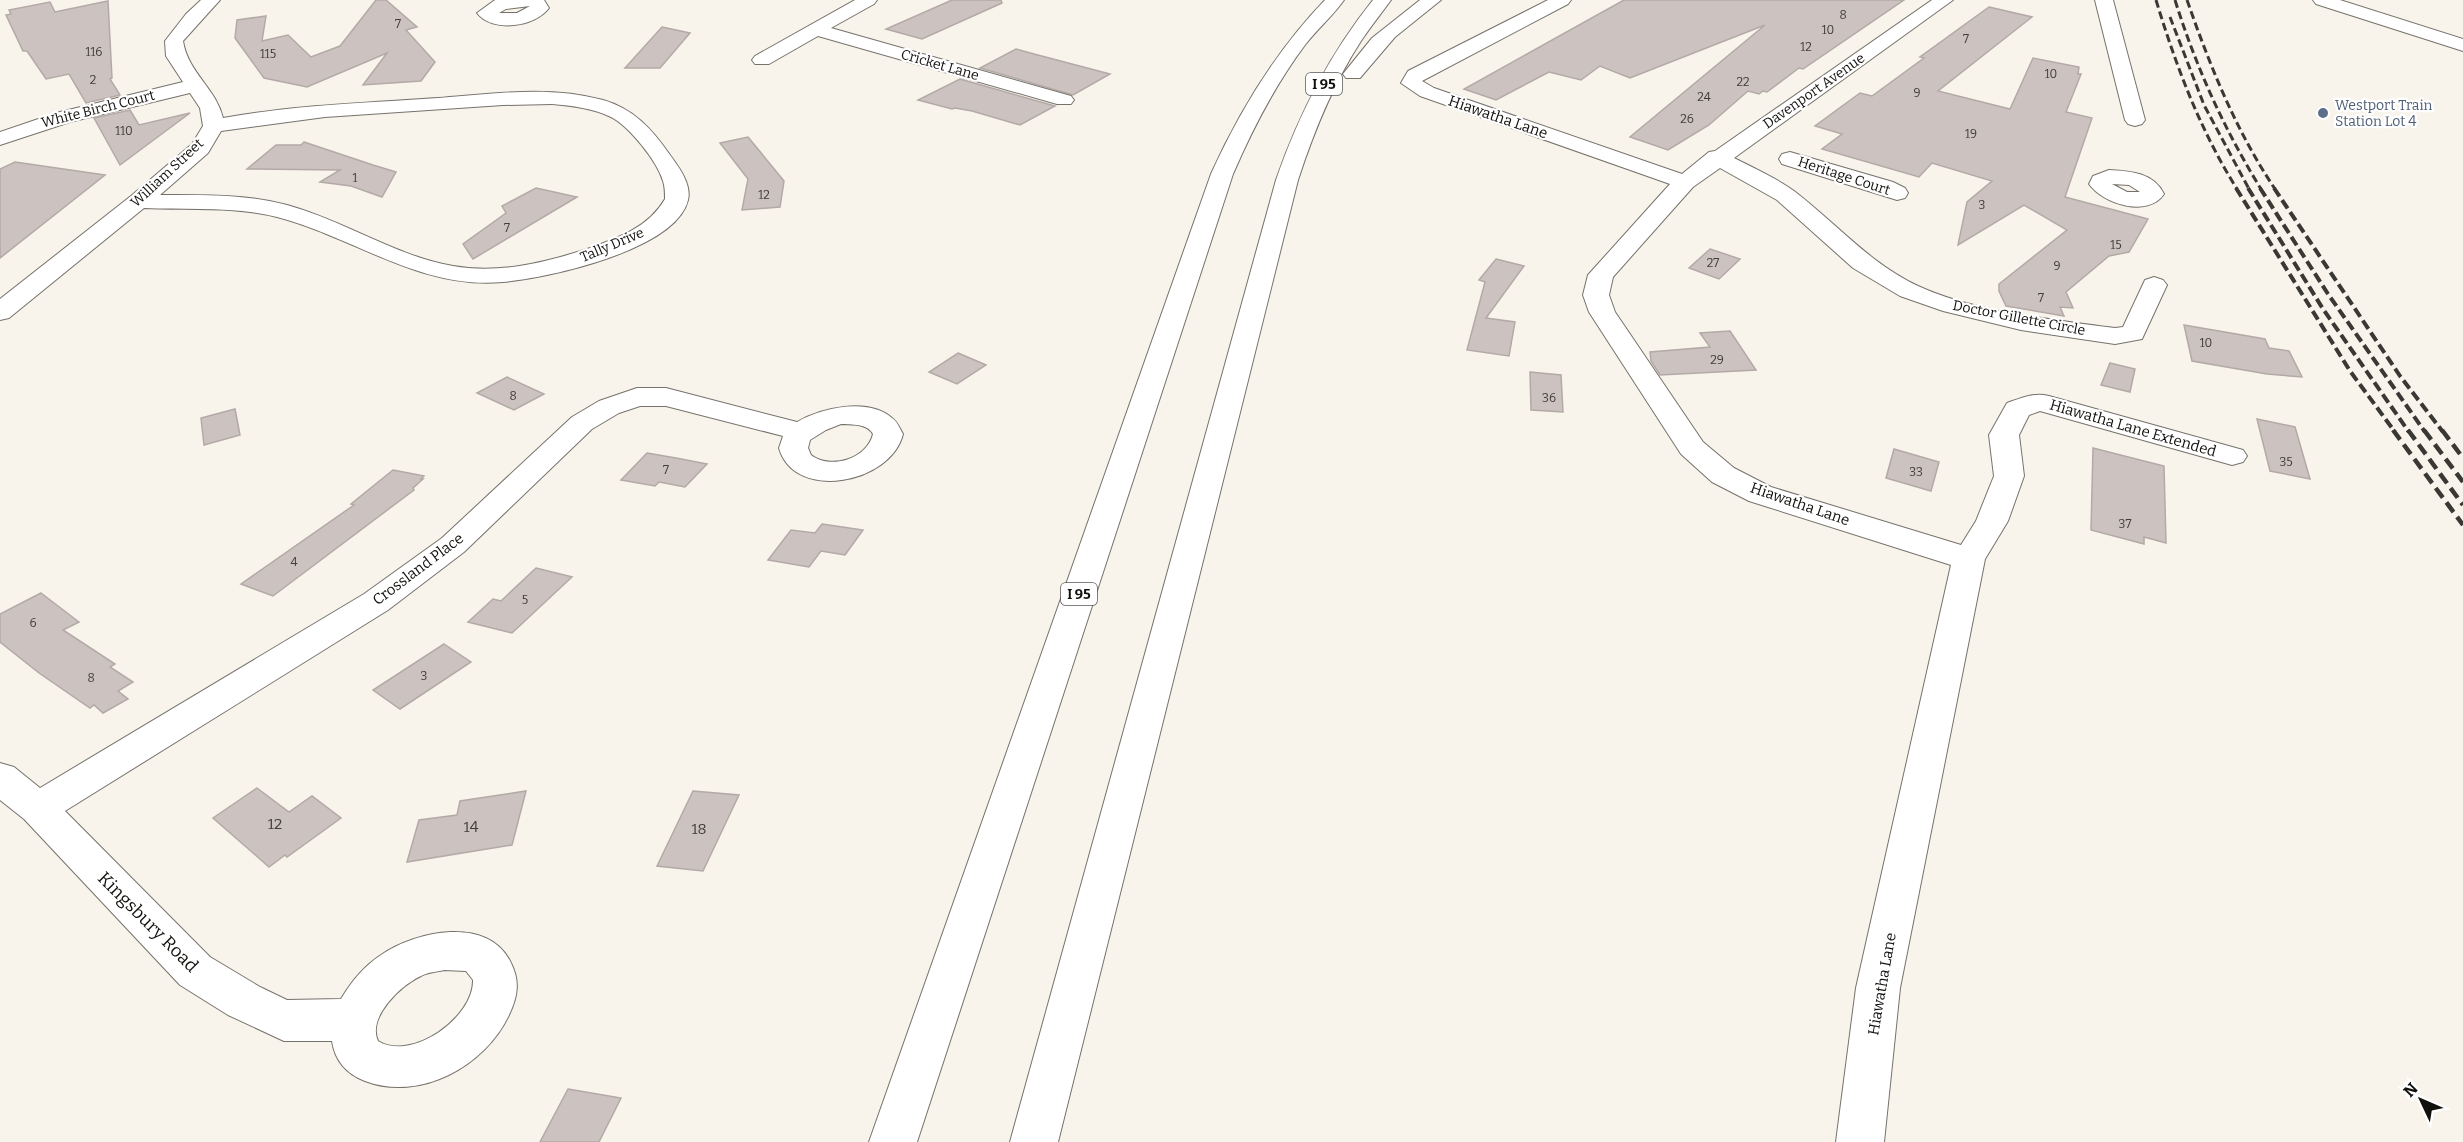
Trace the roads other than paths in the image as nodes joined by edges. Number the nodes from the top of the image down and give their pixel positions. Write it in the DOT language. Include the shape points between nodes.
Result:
graph roads {
  1 [pos="211,0"];
  2 [pos="868,0"];
  3 [pos="1317,0"];
  4 [pos="1335,0"];
  5 [pos="1382,0"];
  6 [pos="1431,0"];
  7 [pos="1562,0"];
  8 [pos="1944,0"];
  9 [pos="2104,0"];
  10 [pos="2322,0"];
  11 [pos="816,30"];
  12 [pos="2463,45"];
  13 [pos="1287,56"];
  14 [pos="762,60"];
  15 [pos="197,85"];
  16 [pos="1064,100"];
  17 [pos="2135,120"];
  18 [pos="214,126"];
  19 [pos="0,139"];
  20 [pos="1717,157"];
  21 [pos="1790,159"];
  22 [pos="1287,180"];
  23 [pos="1685,182"];
  24 [pos="1898,193"];
  25 [pos="139,201"];
  26 [pos="2154,285"];
  27 [pos="0,312"];
  28 [pos="801,432"];
  29 [pos="2232,456"];
  30 [pos="1969,559"];
  31 [pos="0,778"];
  32 [pos="38,808"];
  33 [pos="356,1015"];
  34 [pos="893,1142"];
  35 [pos="1034,1142"];
  36 [pos="1860,1142"];
  1 -- 15 [label="main road, William Street" via="174,41 176,56"];
  2 -- 11 [label="main road"];
  3 -- 13 [label="main road"];
  4 -- 13 [label="main road, I 95"];
  5 -- 22 [label="main road, I 95" via="1323,86"];
  6 -- 22 [label="main road" via="1377,43"];
  7 -- 23 [label="main road, Hiawatha Lane" via="1415,75 1411,83 1427,92"];
  8 -- 20 [label="main road, Davenport Avenue"];
  9 -- 17 [label="main road"];
  10 -- 12 [label="main road"];
  11 -- 14 [label="main road"];
  11 -- 16 [label="main road, Cricket Lane"];
  13 -- 34 [label="main road, I 95" via="1236,141 1209,210"];
  15 -- 18 [label="main road, William Street" via="210,108"];
  15 -- 19 [label="main road, White Birch Court" via="63,117"];
  18 -- 25 [label="main road, William Street" via="200,148"];
  18 -- 25 [label="main road, Tally Drive" via="332,110 513,99 590,104 618,112 637,126 674,178 677,199 664,219 639,236 604,251 568,263 484,276 450,273 421,264 306,217 275,210"];
  20 -- 23 [label="main road, Davenport Avenue"];
  20 -- 26 [label="main road, Doctor Gillette Circle" via="1785,195 1862,263 1909,291 1952,306 2021,322 2115,336 2133,333"];
  21 -- 24 [label="main road, Heritage Court"];
  22 -- 35 [label="main road, I 95"];
  23 -- 30 [label="main road, Hiawatha Lane" via="1601,275 1596,295 1602,312 1692,448 1723,475 1760,494"];
  25 -- 27 [label="main road, William Street"];
  28 -- 32 [label="main road, Crossland Place" via="666,397 637,397 609,407 582,423 553,448 453,545 376,602"];
  29 -- 30 [label="main road, Hiawatha Lane Extended" via="2039,402 2017,409 2004,435 2009,476 1992,521"];
  30 -- 36 [label="main road, Hiawatha Lane" via="1878,988"];
  31 -- 32 [label="main road, Kingsbury Road"];
  32 -- 33 [label="main road, Kingsbury Road" via="195,971 284,1020 335,1021"];
}
